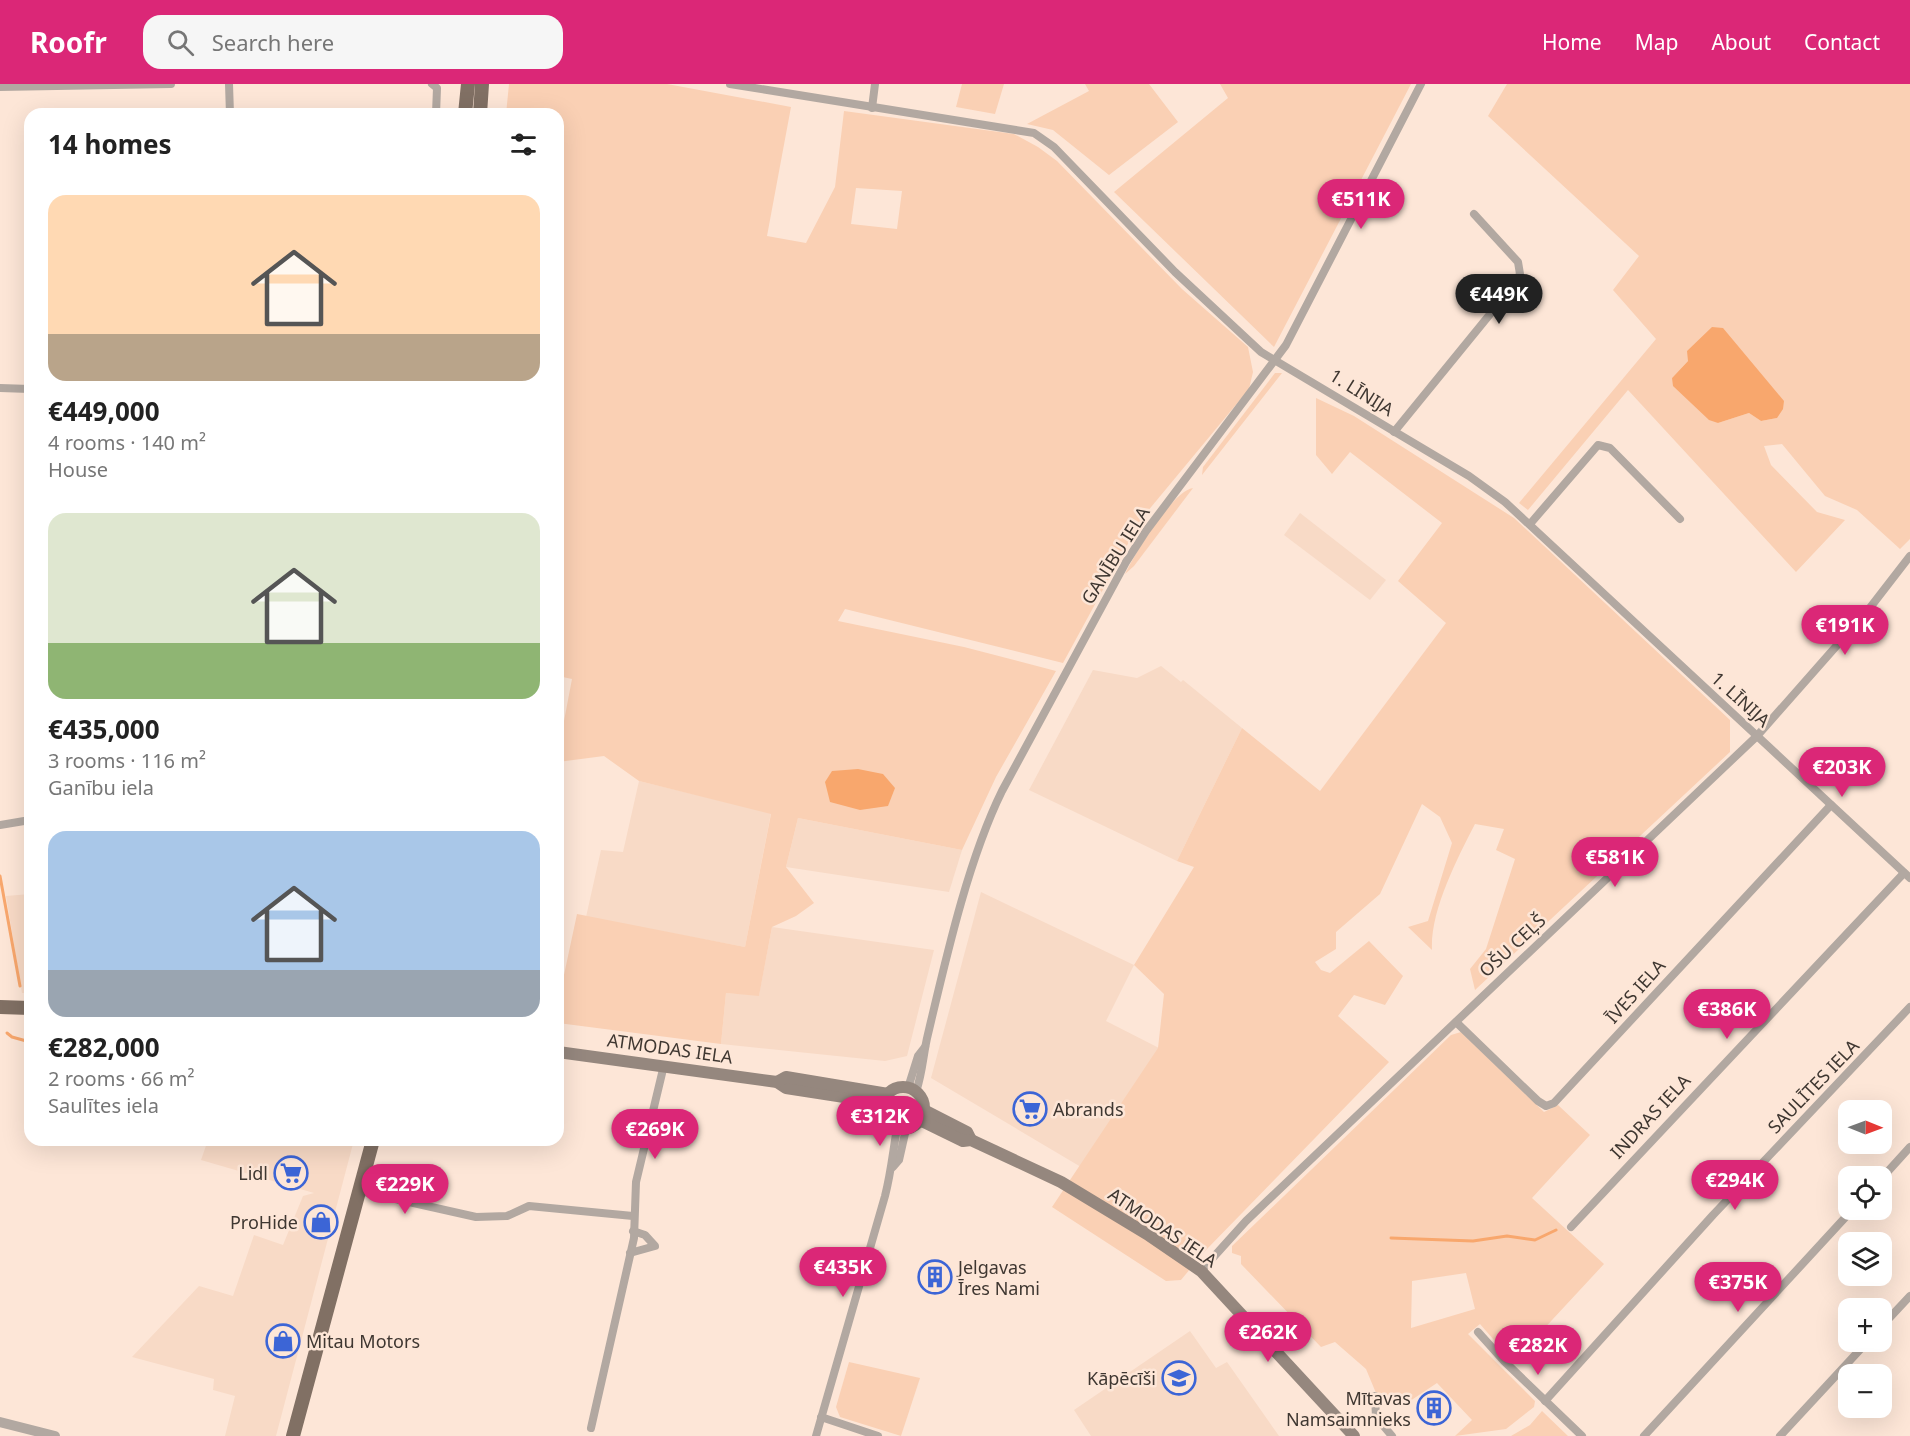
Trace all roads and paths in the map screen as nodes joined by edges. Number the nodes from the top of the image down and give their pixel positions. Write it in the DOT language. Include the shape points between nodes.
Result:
graph roads {
  1 [pos="171,84"];
  2 [pos="230,84"];
  3 [pos="432,84"];
  4 [pos="468,84"];
  5 [pos="482,84"];
  6 [pos="730,84"];
  7 [pos="875,84"];
  8 [pos="1421,84"];
  9 [pos="0,87"];
  10 [pos="230,108"];
  11 [pos="436,108"];
  12 [pos="466,108"];
  13 [pos="480,108"];
  14 [pos="872,108"];
  15 [pos="1474,214"];
  16 [pos="1275,362"];
  17 [pos="0,388"];
  18 [pos="24,389"];
  19 [pos="1394,432"];
  20 [pos="1680,519"];
  21 [pos="1530,524"];
  22 [pos="1910,556"];
  23 [pos="1757,736"];
  24 [pos="1831,804"];
  25 [pos="24,821"];
  26 [pos="0,825"];
  27 [pos="1907,875"];
  28 [pos="0,1007"];
  29 [pos="1910,1007"];
  30 [pos="24,1008"];
  31 [pos="1455,1022"];
  32 [pos="564,1053"];
  33 [pos="664,1065"];
  34 [pos="912,1090"];
  35 [pos="886,1098"];
  36 [pos="922,1115"];
  37 [pos="902,1128"];
  38 [pos="371,1146"];
  39 [pos="1910,1148"];
  40 [pos="1892,1167"];
  41 [pos="360,1191"];
  42 [pos="633,1216"];
  43 [pos="1843,1220"];
  44 [pos="1571,1227"];
  45 [pos="633,1231"];
  46 [pos="630,1253"];
  47 [pos="1201,1272"];
  48 [pos="1910,1296"];
  49 [pos="1892,1315"];
  50 [pos="1478,1332"];
  51 [pos="1858,1352"];
  52 [pos="1375,1396"];
  53 [pos="1545,1401"];
  54 [pos="821,1417"];
  55 [pos="0,1422"];
  56 [pos="591,1428"];
  57 [pos="55,1436"];
  58 [pos="293,1436"];
  59 [pos="816,1436"];
  60 [pos="878,1436"];
  61 [pos="1354,1436"];
  62 [pos="1392,1436"];
  63 [pos="1582,1436"];
  64 [pos="1644,1436"];
  65 [pos="1780,1436"];
  1 -- 9 [label="street"];
  2 -- 10 [label="street"];
  3 -- 11 [label="street" via="437,88"];
  4 -- 12 [label="main road"];
  5 -- 13 [label="main road"];
  6 -- 14 [label="street, 1. LĪNIJA"];
  7 -- 14 [label="street"];
  8 -- 16 [label="street, GANĪBU IELA"];
  14 -- 16 [label="street, 1. LĪNIJA" via="1034,133 1075,167 1175,272"];
  15 -- 19 [label="street" via="1518,262 1520,274"];
  16 -- 19 [label="street, 1. LĪNIJA"];
  16 -- 34 [label="street, GANĪBU IELA" via="1126,562 1002,790 987,823 967,888 925,1047 926,1058"];
  17 -- 18 [label="street"];
  19 -- 21 [label="street, 1. LĪNIJA" via="1469,477"];
  20 -- 21 [label="street" via="1610,448 1598,445"];
  21 -- 23 [label="street, 1. LĪNIJA"];
  22 -- 23 [label="street, OŠU CEĻŠ" via="1869,609"];
  23 -- 24 [label="street, 1. LĪNIJA"];
  23 -- 31 [label="street, OŠU CEĻŠ"];
  24 -- 27 [label="street, 1. LĪNIJA"];
  24 -- 31 [label="street, ĪVES IELA" via="1554,1103 1546,1106 1538,1101"];
  25 -- 26 [label="street"];
  27 -- 44 [label="street, INDRAS IELA"];
  28 -- 30 [label="main road"];
  29 -- 53 [label="street, SAULĪTES IELA" via="1713,1215"];
  31 -- 47 [label="street, OŠU CEĻŠ" via="1246,1221"];
  32 -- 33 [label="main road, ATMODAS IELA"];
  33 -- 35 [label="main road, ATMODAS IELA" via="777,1082 786,1077"];
  33 -- 42 [label="street" via="636,1182"];
  34 -- 35 [label="main road" via="898,1088"];
  34 -- 36 [label="main road" via="922,1100"];
  35 -- 37 [label="main road" via="887,1121"];
  36 -- 37 [label="main road"];
  36 -- 47 [label="main road, ATMODAS IELA" via="967,1132 971,1140 1061,1182"];
  37 -- 54 [label="street"];
  38 -- 41 [label="main road"];
  39 -- 40 [label="street"];
  41 -- 42 [label="street" via="476,1217 507,1216 529,1206"];
  41 -- 58 [label="main road"];
  42 -- 45 [label="street"];
  43 -- 64 [label="street"];
  45 -- 46 [label="street"];
  45 -- 46 [label="street" via="645,1235 655,1246"];
  46 -- 56 [label="street"];
  47 -- 61 [label="main road, ATMODAS IELA"];
  48 -- 49 [label="street"];
  50 -- 53 [label="street"];
  51 -- 65 [label="street"];
  52 -- 62 [label="street" via="1376,1417"];
  53 -- 63 [label="street"];
  54 -- 59 [label="street"];
  54 -- 60 [label="street"];
  55 -- 57 [label="street"];
}
